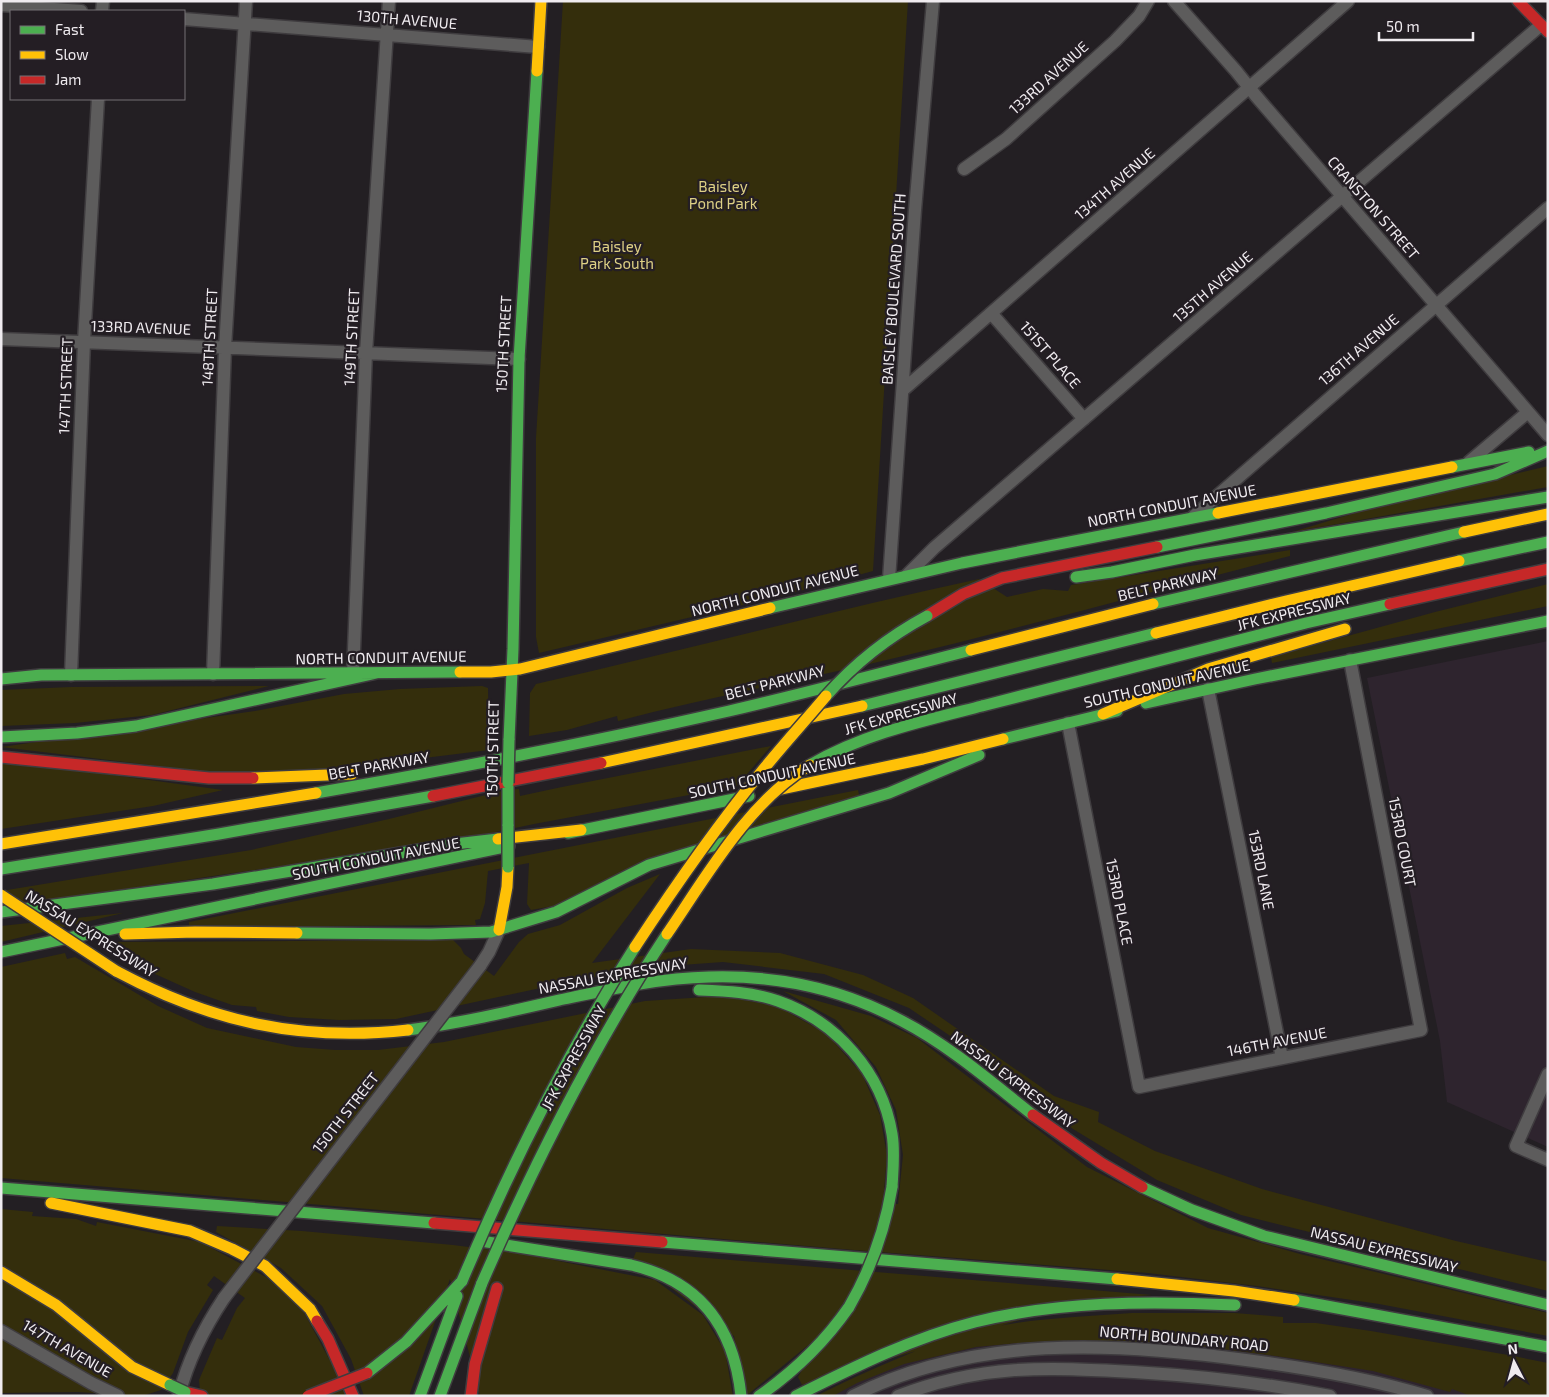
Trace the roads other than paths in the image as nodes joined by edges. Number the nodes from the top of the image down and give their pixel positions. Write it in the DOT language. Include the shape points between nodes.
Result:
graph roads {
  1 [pos="246,1"];
  2 [pos="389,1"];
  3 [pos="541,1"];
  4 [pos="933,1"];
  5 [pos="1148,1"];
  6 [pos="1174,1"];
  7 [pos="1348,1"];
  8 [pos="1518,1"];
  9 [pos="1,5"];
  10 [pos="68,10"];
  11 [pos="185,19"];
  12 [pos="244,23"];
  13 [pos="1544,29"];
  14 [pos="386,34"];
  15 [pos="538,47"];
  16 [pos="1250,89"];
  17 [pos="98,100"];
  18 [pos="964,169"];
  19 [pos="1342,197"];
  20 [pos="1548,208"];
  21 [pos="1435,304"];
  22 [pos="991,313"];
  23 [pos="1,339"];
  24 [pos="84,342"];
  25 [pos="225,348"];
  26 [pos="366,353"];
  27 [pos="519,359"];
  28 [pos="903,390"];
  29 [pos="1528,412"];
  30 [pos="1084,419"];
  31 [pos="1548,436"];
  32 [pos="1548,450"];
  33 [pos="1465,466"];
  34 [pos="1548,497"];
  35 [pos="1548,514"];
  36 [pos="1192,518"];
  37 [pos="1548,542"];
  38 [pos="1548,570"];
  39 [pos="907,575"];
  40 [pos="889,579"];
  41 [pos="1413,611"];
  42 [pos="927,616"];
  43 [pos="1548,621"];
  44 [pos="1352,627"];
  45 [pos="1350,660"];
  46 [pos="512,670"];
  47 [pos="1,672"];
  48 [pos="213,674"];
  49 [pos="353,674"];
  50 [pos="378,674"];
  51 [pos="41,675"];
  52 [pos="71,675"];
  53 [pos="1,679"];
  54 [pos="1208,689"];
  55 [pos="1103,714"];
  56 [pos="1068,723"];
  57 [pos="1026,734"];
  58 [pos="1,737"];
  59 [pos="1,757"];
  60 [pos="468,765"];
  61 [pos="581,830"];
  62 [pos="219,834"];
  63 [pos="1,844"];
  64 [pos="78,868"];
  65 [pos="1,869"];
  66 [pos="1,896"];
  67 [pos="1,912"];
  68 [pos="499,930"];
  69 [pos="71,936"];
  70 [pos="1,952"];
  71 [pos="687,990"];
  72 [pos="673,991"];
  73 [pos="541,1004"];
  74 [pos="1421,1030"];
  75 [pos="1282,1058"];
  76 [pos="587,1064"];
  77 [pos="1548,1074"];
  78 [pos="1139,1087"];
  79 [pos="1548,1160"];
  80 [pos="1,1188"];
  81 [pos="1,1192"];
  82 [pos="215,1205"];
  83 [pos="433,1234"];
  84 [pos="469,1239"];
  85 [pos="509,1256"];
  86 [pos="1,1272"];
  87 [pos="501,1276"];
  88 [pos="462,1281"];
  89 [pos="1548,1305"];
  90 [pos="1412,1321"];
  91 [pos="1,1331"];
  92 [pos="1548,1347"];
  93 [pos="118,1396"];
  94 [pos="179,1396"];
  95 [pos="202,1396"];
  96 [pos="308,1396"];
  97 [pos="353,1396"];
  98 [pos="420,1396"];
  99 [pos="440,1396"];
  100 [pos="471,1396"];
  101 [pos="741,1396"];
  102 [pos="759,1396"];
  103 [pos="796,1396"];
  104 [pos="852,1396"];
  105 [pos="898,1396"];
  106 [pos="1330,1396"];
  107 [pos="1427,1396"];
  1 -- 12 [label="street, 148TH STREET"];
  2 -- 14 [label="street, 149TH STREET"];
  3 -- 15 [label="main road, 150TH STREET"];
  4 -- 28 [label="street, BAISLEY BOULEVARD SOUTH"];
  5 -- 18 [label="street, 133RD AVENUE" via="1139,16 1115,41 1006,139"];
  6 -- 16 [label="street, CRANSTON STREET"];
  7 -- 16 [label="street, 134TH AVENUE"];
  8 -- 13 [label="main road"];
  9 -- 10 [label="street"];
  11 -- 12 [label="street, 130TH AVENUE"];
  12 -- 14 [label="street, 130TH AVENUE"];
  12 -- 25 [label="street, 148TH STREET"];
  13 -- 19 [label="street, 135TH AVENUE"];
  14 -- 15 [label="street, 130TH AVENUE"];
  14 -- 26 [label="street, 149TH STREET"];
  15 -- 27 [label="main road, 150TH STREET"];
  16 -- 19 [label="street, CRANSTON STREET"];
  16 -- 22 [label="street, 134TH AVENUE"];
  17 -- 24 [label="street, 147TH STREET"];
  19 -- 21 [label="street, CRANSTON STREET"];
  19 -- 30 [label="street, 135TH AVENUE"];
  20 -- 21 [label="street, 136TH AVENUE"];
  21 -- 29 [label="street, CRANSTON STREET"];
  21 -- 36 [label="street, 136TH AVENUE"];
  22 -- 28 [label="street, 134TH AVENUE"];
  22 -- 30 [label="street, 151ST PLACE"];
  23 -- 24 [label="street, 133RD AVENUE"];
  24 -- 25 [label="street, 133RD AVENUE"];
  24 -- 52 [label="street, 147TH STREET"];
  25 -- 26 [label="street, 133RD AVENUE"];
  25 -- 48 [label="street, 148TH STREET"];
  26 -- 27 [label="street, 133RD AVENUE"];
  26 -- 49 [label="street, 149TH STREET"];
  27 -- 46 [label="main road, 150TH STREET"];
  28 -- 40 [label="street, BAISLEY BOULEVARD SOUTH"];
  29 -- 31 [label="street, CRANSTON STREET"];
  29 -- 33 [label="street"];
  30 -- 39 [label="street, 135TH AVENUE"];
  32 -- 33 [label="main road, NORTH CONDUIT AVENUE"];
  32 -- 42 [label="main road" via="1495,474 1334,512 1002,578 958,594"];
  33 -- 36 [label="main road, NORTH CONDUIT AVENUE"];
  34 -- 42 [label="main road" via="991,592"];
  35 -- 60 [label="main road, BELT PARKWAY" via="1200,593 715,714"];
  36 -- 39 [label="main road, NORTH CONDUIT AVENUE"];
  37 -- 62 [label="main road" via="1289,600 765,728 486,785"];
  38 -- 41 [label="main road"];
  38 -- 76 [label="main road, JFK EXPRESSWAY, bridge" via="1306,623 885,731 850,744 805,768 770,796 732,842 684,908"];
  39 -- 40 [label="main road, NORTH CONDUIT AVENUE"];
  40 -- 46 [label="main road, NORTH CONDUIT AVENUE"];
  42 -- 88 [label="main road, JFK EXPRESSWAY, bridge" via="871,652 825,697 762,771 680,879 626,961 558,1077 501,1191"];
  43 -- 45 [label="main road, SOUTH CONDUIT AVENUE"];
  44 -- 55 [label="main road" via="1208,668"];
  45 -- 54 [label="main road, SOUTH CONDUIT AVENUE"];
  45 -- 74 [label="street, 153RD COURT"];
  46 -- 50 [label="main road, NORTH CONDUIT AVENUE"];
  46 -- 68 [label="main road, 150TH STREET, bridge" via="508,867"];
  47 -- 51 [label="street"];
  48 -- 49 [label="main road, NORTH CONDUIT AVENUE"];
  48 -- 52 [label="main road, NORTH CONDUIT AVENUE"];
  49 -- 50 [label="main road, NORTH CONDUIT AVENUE"];
  50 -- 58 [label="main road" via="136,726 87,733"];
  51 -- 52 [label="main road, NORTH CONDUIT AVENUE"];
  51 -- 53 [label="main road, NORTH CONDUIT AVENUE"];
  54 -- 55 [label="main road, SOUTH CONDUIT AVENUE"];
  54 -- 75 [label="street, 153RD LANE"];
  55 -- 56 [label="main road, SOUTH CONDUIT AVENUE"];
  56 -- 57 [label="main road, SOUTH CONDUIT AVENUE"];
  56 -- 78 [label="street, 153RD PLACE"];
  57 -- 61 [label="main road, SOUTH CONDUIT AVENUE" via="868,772"];
  57 -- 68 [label="main road" via="908,786 649,865 556,912"];
  59 -- 60 [label="main road" via="209,778 280,778"];
  60 -- 63 [label="main road, BELT PARKWAY" via="180,817"];
  61 -- 67 [label="main road" via="455,844 213,884"];
  61 -- 69 [label="main road, SOUTH CONDUIT AVENUE" via="450,860"];
  62 -- 64 [label="main road"];
  62 -- 65 [label="main road"];
  66 -- 73 [label="main road, NASSAU EXPRESSWAY, bridge" via="116,971 154,991 207,1012 261,1026 317,1033 362,1034 408,1030"];
  68 -- 69 [label="main road" via="431,934 195,932"];
  68 -- 94 [label="street, 150TH STREET, bridge" via="480,966 224,1298 193,1355"];
  69 -- 70 [label="main road, SOUTH CONDUIT AVENUE"];
  71 -- 102 [label="main road, bridge" via="736,992 777,1001 813,1018 846,1043 868,1071 886,1112 893,1142 892,1187 887,1216 865,1280 817,1349"];
  72 -- 73 [label="main road"];
  73 -- 89 [label="main road, NASSAU EXPRESSWAY" via="632,985 697,976 766,978 833,992 882,1011 936,1041 1081,1150 1138,1185 1179,1205 1264,1236"];
  74 -- 75 [label="street, 146TH AVENUE"];
  75 -- 78 [label="street, 146TH AVENUE"];
  76 -- 85 [label="main road, bridge"];
  76 -- 99 [label="main road, JFK EXPRESSWAY, bridge" via="544,1145 482,1283"];
  77 -- 79 [label="street" via="1516,1146"];
  80 -- 82 [label="main road"];
  81 -- 97 [label="main road" via="190,1231 265,1266 310,1309 328,1339"];
  82 -- 83 [label="main road"];
  82 -- 90 [label="main road" via="1144,1281 1294,1299"];
  84 -- 101 [label="main road" via="637,1266 673,1280 703,1304 720,1325 736,1361"];
  86 -- 95 [label="main road, bridge" via="56,1305 132,1367 185,1392"];
  87 -- 100 [label="main road" via="475,1364"];
  88 -- 96 [label="main road, bridge" via="384,1362 367,1373"];
  88 -- 98 [label="main road, JFK EXPRESSWAY"];
  90 -- 92 [label="main road"];
  90 -- 103 [label="main road" via="1187,1303 1043,1310 989,1318 946,1330"];
  91 -- 93 [label="street, 147TH AVENUE"];
  104 -- 107 [label="street, NORTH BOUNDARY ROAD" via="908,1372 960,1358 1018,1350 1101,1347 1269,1363 1364,1379"];
  105 -- 106 [label="street" via="970,1374 1045,1368 1202,1376"];
}
